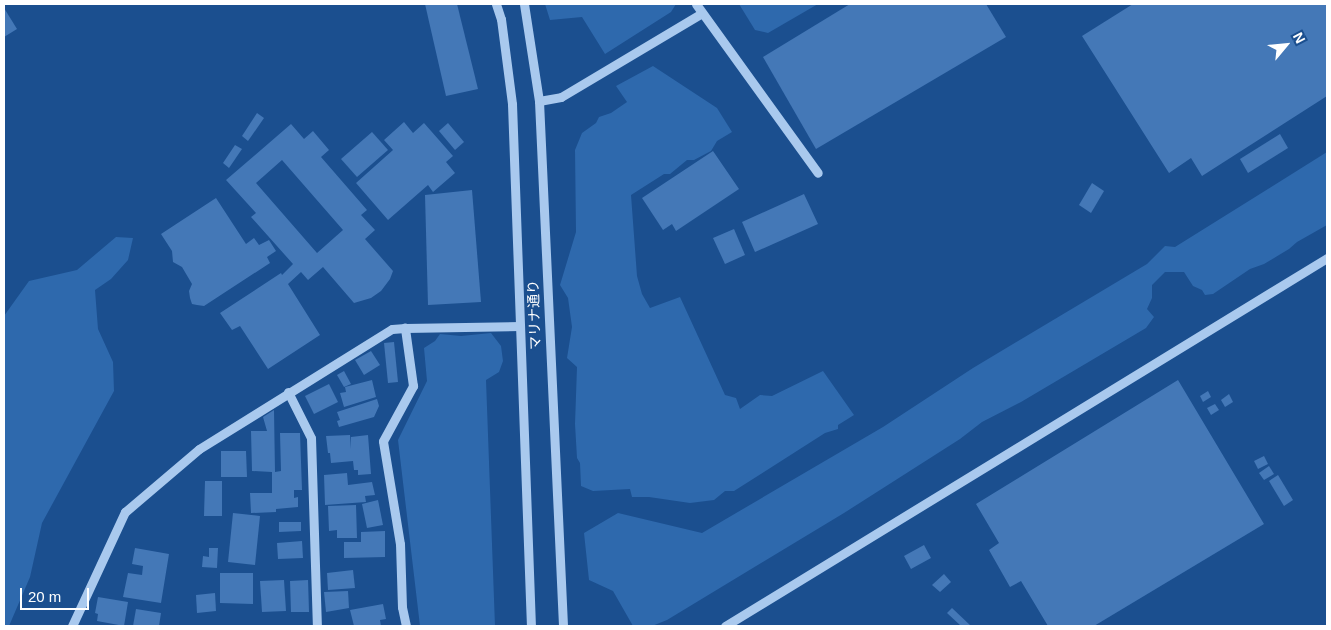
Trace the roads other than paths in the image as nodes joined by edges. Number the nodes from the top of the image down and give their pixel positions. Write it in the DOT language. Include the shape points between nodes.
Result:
graph roads {
  1 [pos="496,4"];
  2 [pos="524,4"];
  3 [pos="696,4"];
  4 [pos="702,14"];
  5 [pos="539,101"];
  6 [pos="818,173"];
  7 [pos="1327,258"];
  8 [pos="520,326"];
  9 [pos="405,328"];
  10 [pos="288,392"];
  11 [pos="72,626"];
  12 [pos="317,626"];
  13 [pos="406,626"];
  14 [pos="531,626"];
  15 [pos="563,626"];
  16 [pos="725,626"];
  1 -- 8 [label="street, マリナ通り" via="501,19 512,104"];
  2 -- 5 [label="street, マリナ通り"];
  3 -- 4 [label="street"];
  4 -- 5 [label="street" via="561,97"];
  4 -- 6 [label="street"];
  5 -- 15 [label="street, マリナ通り"];
  7 -- 16 [label="street"];
  8 -- 9 [label="street"];
  8 -- 14 [label="street, マリナ通り"];
  9 -- 10 [label="street" via="392,328"];
  9 -- 13 [label="street" via="413,386 382,440 400,544 402,607"];
  10 -- 11 [label="street" via="199,449 125,512"];
  10 -- 12 [label="street" via="311,438"];
}
